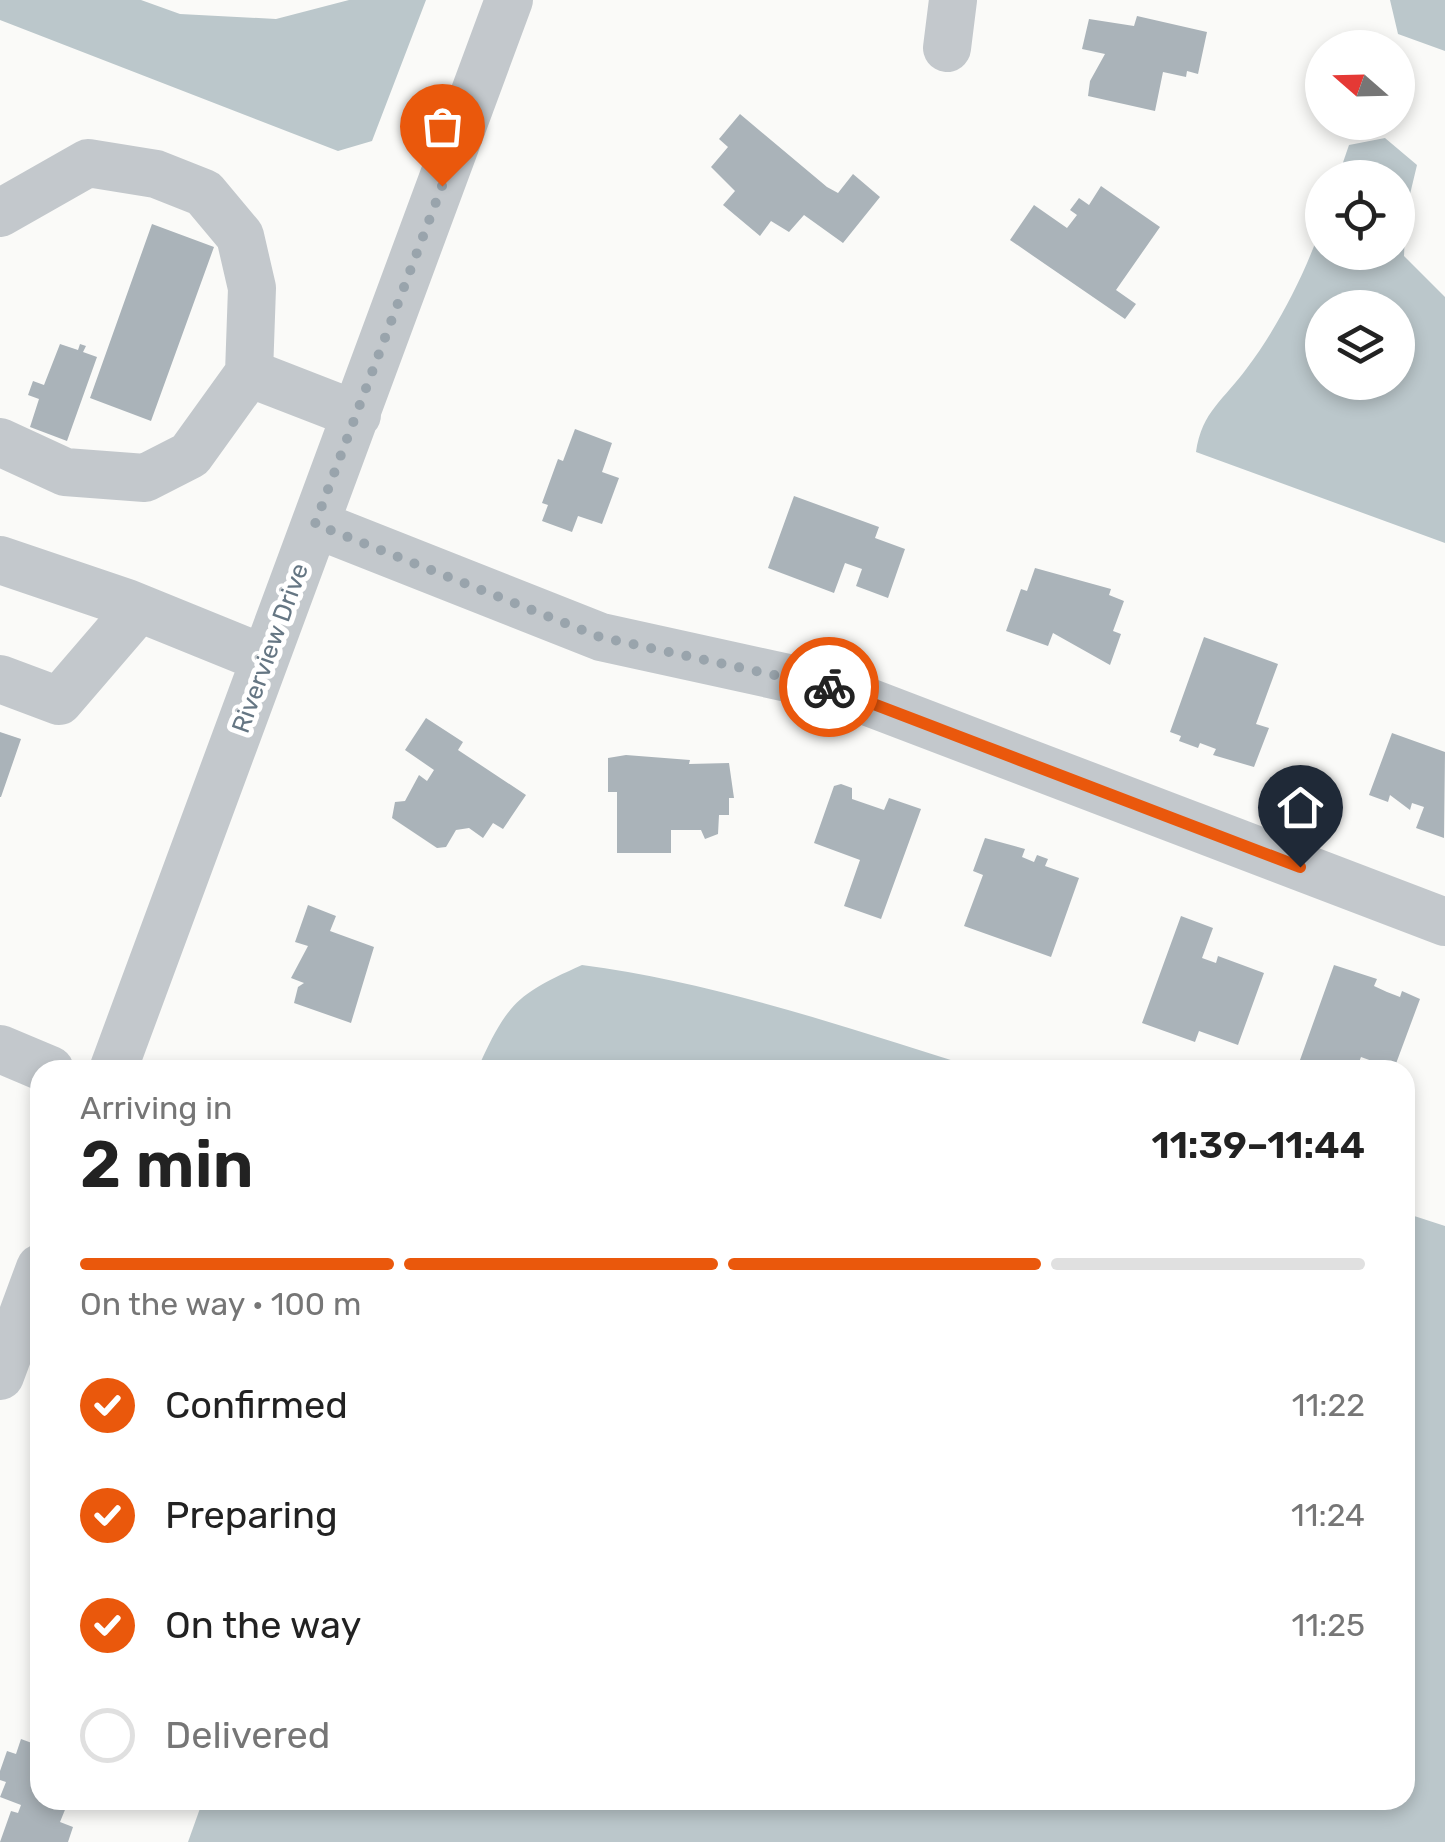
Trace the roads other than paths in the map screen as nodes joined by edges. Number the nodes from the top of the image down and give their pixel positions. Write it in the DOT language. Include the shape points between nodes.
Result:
graph roads {
  1 [pos="509,0"];
  2 [pos="953,0"];
  3 [pos="947,48"];
  4 [pos="0,214"];
  5 [pos="249,373"];
  6 [pos="357,415"];
  7 [pos="0,442"];
  8 [pos="315,524"];
  9 [pos="0,560"];
  10 [pos="139,608"];
  11 [pos="266,659"];
  12 [pos="0,679"];
  13 [pos="1445,922"];
  14 [pos="0,1049"];
  15 [pos="117,1060"];
  16 [pos="30,1062"];
  17 [pos="30,1295"];
  18 [pos="0,1376"];
  1 -- 6 [label="street, Riverview Drive"];
  2 -- 3 [label="street"];
  4 -- 5 [label="street" via="88,163 156,174 204,193 240,236 252,288"];
  5 -- 6 [label="street"];
  5 -- 7 [label="street" via="190,455 145,478 65,472"];
  6 -- 8 [label="street, Riverview Drive"];
  8 -- 11 [label="street, Riverview Drive"];
  8 -- 13 [label="street" via="600,637 829,687"];
  9 -- 10 [label="street"];
  10 -- 11 [label="street"];
  10 -- 12 [label="street" via="60,702"];
  11 -- 15 [label="street, Riverview Drive"];
  14 -- 16 [label="street"];
  17 -- 18 [label="street"];
}
